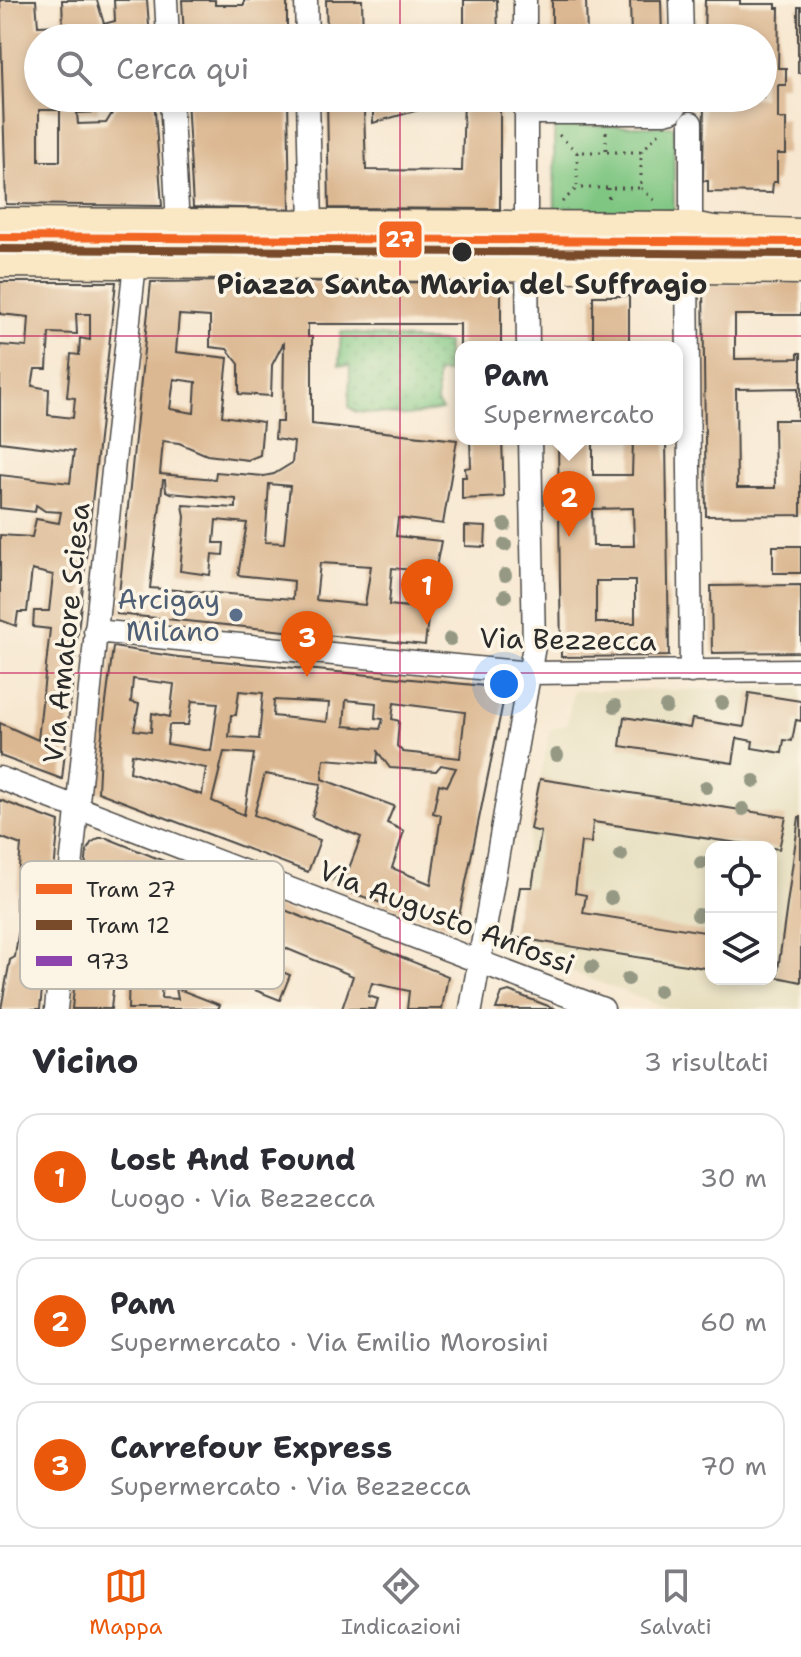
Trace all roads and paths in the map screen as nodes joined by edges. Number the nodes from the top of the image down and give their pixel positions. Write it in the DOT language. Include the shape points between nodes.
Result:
graph roads {
  1 [pos="166,0"];
  2 [pos="306,0"];
  3 [pos="525,0"];
  4 [pos="681,0"];
  5 [pos="167,24"];
  6 [pos="307,24"];
  7 [pos="525,24"];
  8 [pos="682,24"];
  9 [pos="172,112"];
  10 [pos="308,112"];
  11 [pos="526,112"];
  12 [pos="644,112"];
  13 [pos="668,112"];
  14 [pos="680,112"];
  15 [pos="605,124"];
  16 [pos="558,134"];
  17 [pos="577,152"];
  18 [pos="606,152"];
  19 [pos="641,152"];
  20 [pos="0,224"];
  21 [pos="178,225"];
  22 [pos="311,226"];
  23 [pos="786,241"];
  24 [pos="0,242"];
  25 [pos="526,245"];
  26 [pos="728,246"];
  27 [pos="688,247"];
  28 [pos="801,247"];
  29 [pos="0,261"];
  30 [pos="135,263"];
  31 [pos="801,268"];
  32 [pos="528,341"];
  33 [pos="683,357"];
  34 [pos="683,412"];
  35 [pos="530,445"];
  36 [pos="95,631"];
  37 [pos="801,670"];
  38 [pos="691,672"];
  39 [pos="530,673"];
  40 [pos="0,778"];
  41 [pos="78,807"];
  42 [pos="72,861"];
  43 [pos="218,861"];
  44 [pos="284,887"];
  45 [pos="479,962"];
  46 [pos="58,989"];
  47 [pos="56,1009"];
  48 [pos="471,1009"];
  49 [pos="603,1009"];
  1 -- 5 [label="street"];
  2 -- 6 [label="street"];
  3 -- 7 [label="street"];
  4 -- 8 [label="street"];
  9 -- 21 [label="street"];
  10 -- 22 [label="street"];
  11 -- 25 [label="street"];
  12 -- 13 [label="street"];
  14 -- 19 [label="path"];
  14 -- 27 [label="street"];
  15 -- 18 [label="path"];
  16 -- 17 [label="path"];
  17 -- 18 [label="path"];
  17 -- 19 [label="path" via="577,188 641,188"];
  18 -- 19 [label="path"];
  20 -- 21 [label="main road"];
  21 -- 22 [label="main road"];
  22 -- 25 [label="main road"];
  23 -- 27 [label="main road" via="714,232"];
  23 -- 28 [label="lane"];
  24 -- 25 [label="lane"];
  25 -- 27 [label="main road"];
  25 -- 30 [label="main road"];
  25 -- 32 [label="street"];
  26 -- 27 [label="lane"];
  27 -- 31 [label="main road"];
  27 -- 33 [label="street"];
  29 -- 30 [label="main road"];
  30 -- 36 [label="street, Via Amatore Sciesa"];
  34 -- 38 [label="street"];
  35 -- 39 [label="street"];
  36 -- 39 [label="street, Via Bezzecca"];
  36 -- 41 [label="street, Via Amatore Sciesa"];
  37 -- 38 [label="street, Via Bezzecca"];
  38 -- 39 [label="street, Via Bezzecca"];
  39 -- 45 [label="street"];
  40 -- 41 [label="street, Via Augusto Anfossi"];
  41 -- 42 [label="street, Via Amatore Sciesa"];
  41 -- 43 [label="street, Via Augusto Anfossi"];
  44 -- 45 [label="street, Via Augusto Anfossi"];
  45 -- 48 [label="street"];
  45 -- 49 [label="street, Via Augusto Anfossi"];
  46 -- 47 [label="street, Via Amatore Sciesa"];
}
